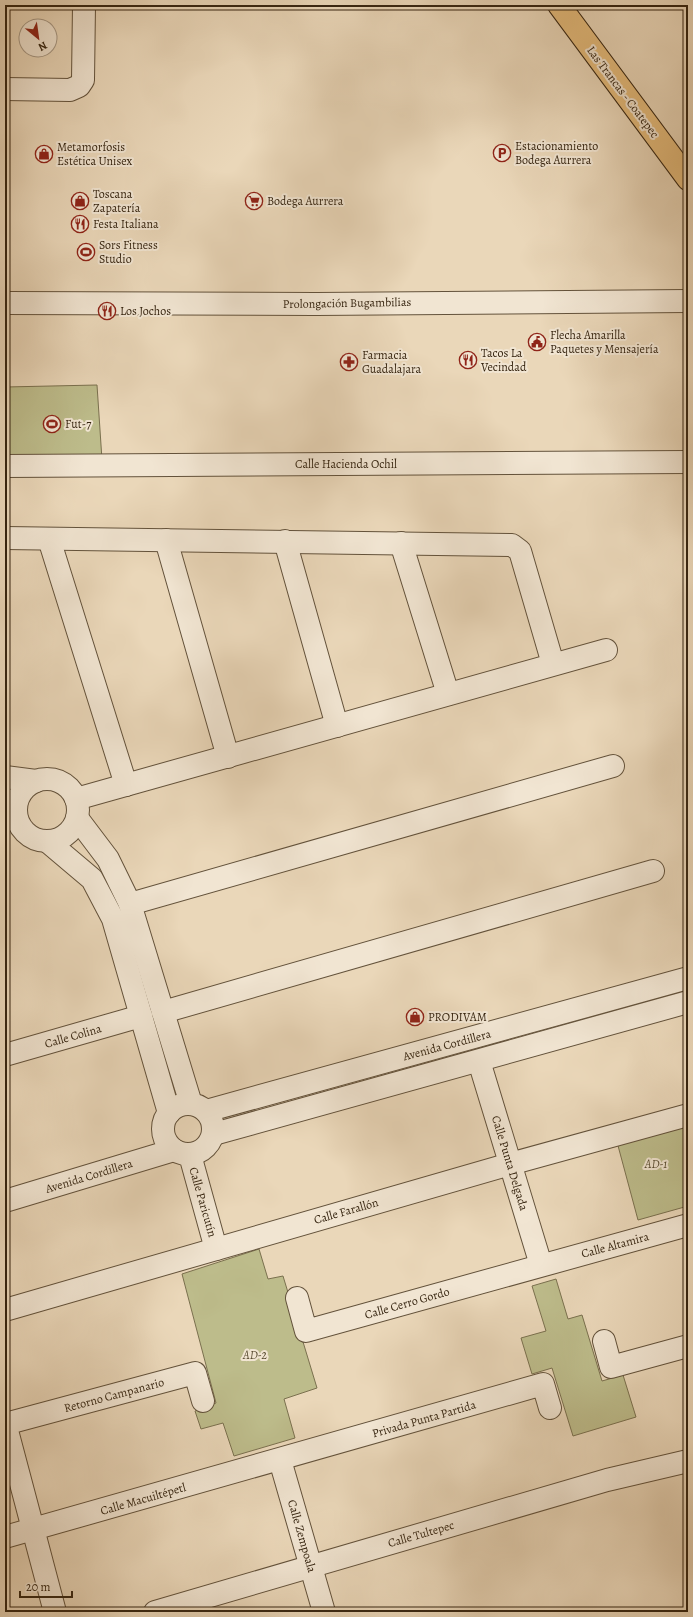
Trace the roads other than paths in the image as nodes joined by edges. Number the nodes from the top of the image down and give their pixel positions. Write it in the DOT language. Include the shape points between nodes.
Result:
graph roads {
  1 [pos="84,5"];
  2 [pos="559,5"];
  3 [pos="5,89"];
  4 [pos="688,179"];
  5 [pos="688,302"];
  6 [pos="5,303"];
  7 [pos="688,462"];
  8 [pos="5,466"];
  9 [pos="5,538"];
  10 [pos="49,539"];
  11 [pos="166,540"];
  12 [pos="285,542"];
  13 [pos="401,543"];
  14 [pos="606,650"];
  15 [pos="553,664"];
  16 [pos="448,694"];
  17 [pos="337,726"];
  18 [pos="228,756"];
  19 [pos="613,766"];
  20 [pos="5,777"];
  21 [pos="36,781"];
  22 [pos="126,785"];
  23 [pos="77,809"];
  24 [pos="11,813"];
  25 [pos="47,841"];
  26 [pos="653,871"];
  27 [pos="130,904"];
  28 [pos="148,962"];
  29 [pos="127,967"];
  30 [pos="688,978"];
  31 [pos="688,1002"];
  32 [pos="163,1012"];
  33 [pos="141,1016"];
  34 [pos="5,1055"];
  35 [pos="479,1061"];
  36 [pos="199,1107"];
  37 [pos="169,1113"];
  38 [pos="688,1115"];
  39 [pos="214,1134"];
  40 [pos="182,1152"];
  41 [pos="510,1164"];
  42 [pos="5,1201"];
  43 [pos="688,1224"];
  44 [pos="216,1249"];
  45 [pos="542,1265"];
  46 [pos="297,1298"];
  47 [pos="5,1310"];
  48 [pos="604,1341"];
  49 [pos="688,1346"];
  50 [pos="203,1401"];
  51 [pos="550,1408"];
  52 [pos="5,1424"];
  53 [pos="280,1460"];
  54 [pos="688,1461"];
  55 [pos="33,1530"];
  56 [pos="5,1537"];
  57 [pos="311,1566"];
  58 [pos="55,1612"];
  59 [pos="155,1612"];
  60 [pos="324,1612"];
  1 -- 3 [label="street" via="83,80 79,86 70,90"];
  2 -- 4 [label="main road, Las Trancas - Coatepec"];
  5 -- 6 [label="street, Prolongación Bugambilias"];
  7 -- 8 [label="street, Calle Hacienda Ochil"];
  9 -- 10 [label="street"];
  10 -- 11 [label="street"];
  10 -- 22 [label="street"];
  11 -- 12 [label="street"];
  11 -- 18 [label="street"];
  12 -- 13 [label="street"];
  12 -- 17 [label="street"];
  13 -- 15 [label="street" via="512,545 520,551"];
  13 -- 16 [label="street"];
  14 -- 15 [label="street"];
  15 -- 16 [label="street"];
  16 -- 17 [label="street"];
  17 -- 18 [label="street"];
  18 -- 22 [label="street"];
  19 -- 27 [label="street"];
  20 -- 21 [label="street"];
  21 -- 23 [label="street" via="56,780 68,788"];
  21 -- 24 [label="street" via="26,786"];
  22 -- 23 [label="street"];
  23 -- 25 [label="street" via="73,827 58,839"];
  23 -- 27 [label="street" via="108,859"];
  24 -- 25 [label="street" via="27,834"];
  25 -- 29 [label="street" via="92,879 113,919"];
  26 -- 32 [label="street"];
  27 -- 28 [label="street"];
  28 -- 29 [label="street"];
  28 -- 32 [label="street"];
  29 -- 33 [label="street"];
  30 -- 36 [label="street, Avenida Cordillera"];
  31 -- 35 [label="street, Avenida Cordillera"];
  32 -- 36 [label="street"];
  33 -- 34 [label="street, Calle Colina"];
  33 -- 37 [label="street"];
  35 -- 39 [label="street, Avenida Cordillera"];
  35 -- 41 [label="street, Calle Punta Delgada"];
  36 -- 37 [label="street" via="183,1104"];
  36 -- 39 [label="street" via="211,1118"];
  37 -- 40 [label="street" via="164,1120 164,1137 168,1144"];
  38 -- 41 [label="street, Calle Farallón"];
  39 -- 40 [label="street" via="205,1148 198,1153"];
  40 -- 42 [label="street, Avenida Cordillera"];
  40 -- 44 [label="street, Calle Paricutín"];
  41 -- 44 [label="street, Calle Farallón"];
  41 -- 45 [label="street, Calle Punta Delgada"];
  43 -- 45 [label="street, Calle Altamira"];
  44 -- 47 [label="street, Calle Farallón"];
  45 -- 46 [label="street, Calle Cerro Gordo" via="306,1331"];
  48 -- 49 [label="street" via="611,1367"];
  50 -- 52 [label="street, Retorno Campanario" via="195,1373"];
  51 -- 53 [label="street, Privada Punta Partida" via="544,1384"];
  52 -- 55 [label="street"];
  53 -- 55 [label="street, Calle Macuiltépetl"];
  53 -- 57 [label="street, Calle Zempoala"];
  54 -- 57 [label="street, Calle Tultepec" via="608,1480"];
  55 -- 56 [label="street, Calle Macuiltépetl"];
  55 -- 58 [label="street"];
  57 -- 59 [label="street, Calle Tultepec"];
  57 -- 60 [label="street, Calle Zempoala"];
}
